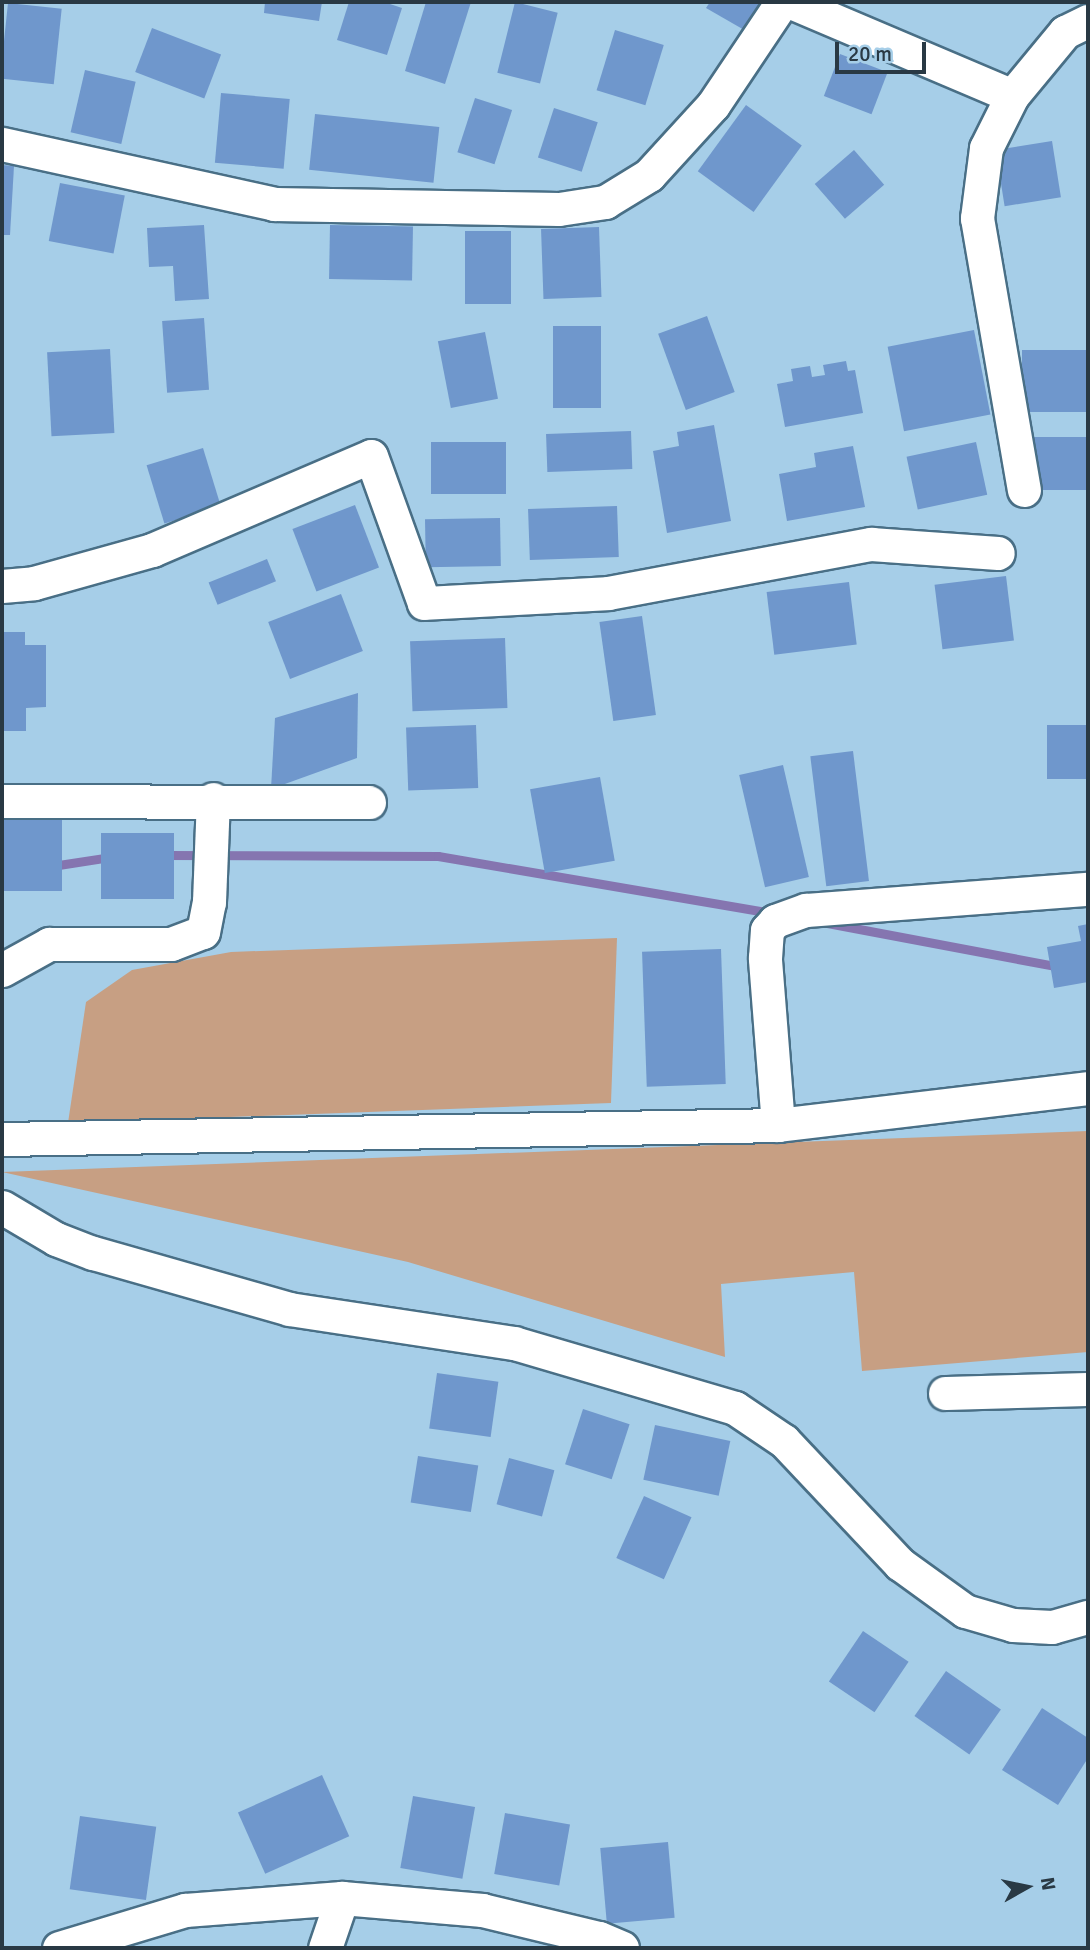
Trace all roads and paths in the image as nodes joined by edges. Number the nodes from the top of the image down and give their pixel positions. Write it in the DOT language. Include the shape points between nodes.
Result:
graph roads {
  1 [pos="782,2"];
  2 [pos="791,2"];
  3 [pos="1088,21"];
  4 [pos="1012,96"];
  5 [pos="2,144"];
  6 [pos="1024,490"];
  7 [pos="998,553"];
  8 [pos="2,586"];
  9 [pos="213,799"];
  10 [pos="2,801"];
  11 [pos="369,803"];
  12 [pos="1088,889"];
  13 [pos="2,970"];
  14 [pos="1088,1088"];
  15 [pos="778,1125"];
  16 [pos="2,1139"];
  17 [pos="2,1207"];
  18 [pos="1088,1389"];
  19 [pos="944,1393"];
  20 [pos="1088,1617"];
  21 [pos="342,1898"];
  22 [pos="59,1948"];
  23 [pos="325,1948"];
  24 [pos="622,1948"];
  1 -- 5 [label="street" via="713,105 649,175 605,202 559,209 274,204"];
  2 -- 4 [label="street"];
  3 -- 4 [label="street" via="1065,32"];
  4 -- 6 [label="street" via="986,148 976,218"];
  7 -- 8 [label="street" via="871,544 608,593 424,603 371,456 152,550 34,583"];
  9 -- 10 [label="street"];
  9 -- 11 [label="street"];
  9 -- 13 [label="street" via="209,902 203,932 171,944 49,944"];
  12 -- 15 [label="street" via="806,910 775,921 767,930 765,958"];
  14 -- 15 [label="street"];
  15 -- 16 [label="street"];
  17 -- 20 [label="street" via="93,1253 289,1309 514,1343 735,1408 784,1441 901,1564 965,1611 1013,1625 1052,1627"];
  18 -- 19 [label="street"];
  21 -- 22 [label="street" via="185,1910"];
  21 -- 23 [label="street"];
  21 -- 24 [label="street" via="482,1910 599,1938"];
}
